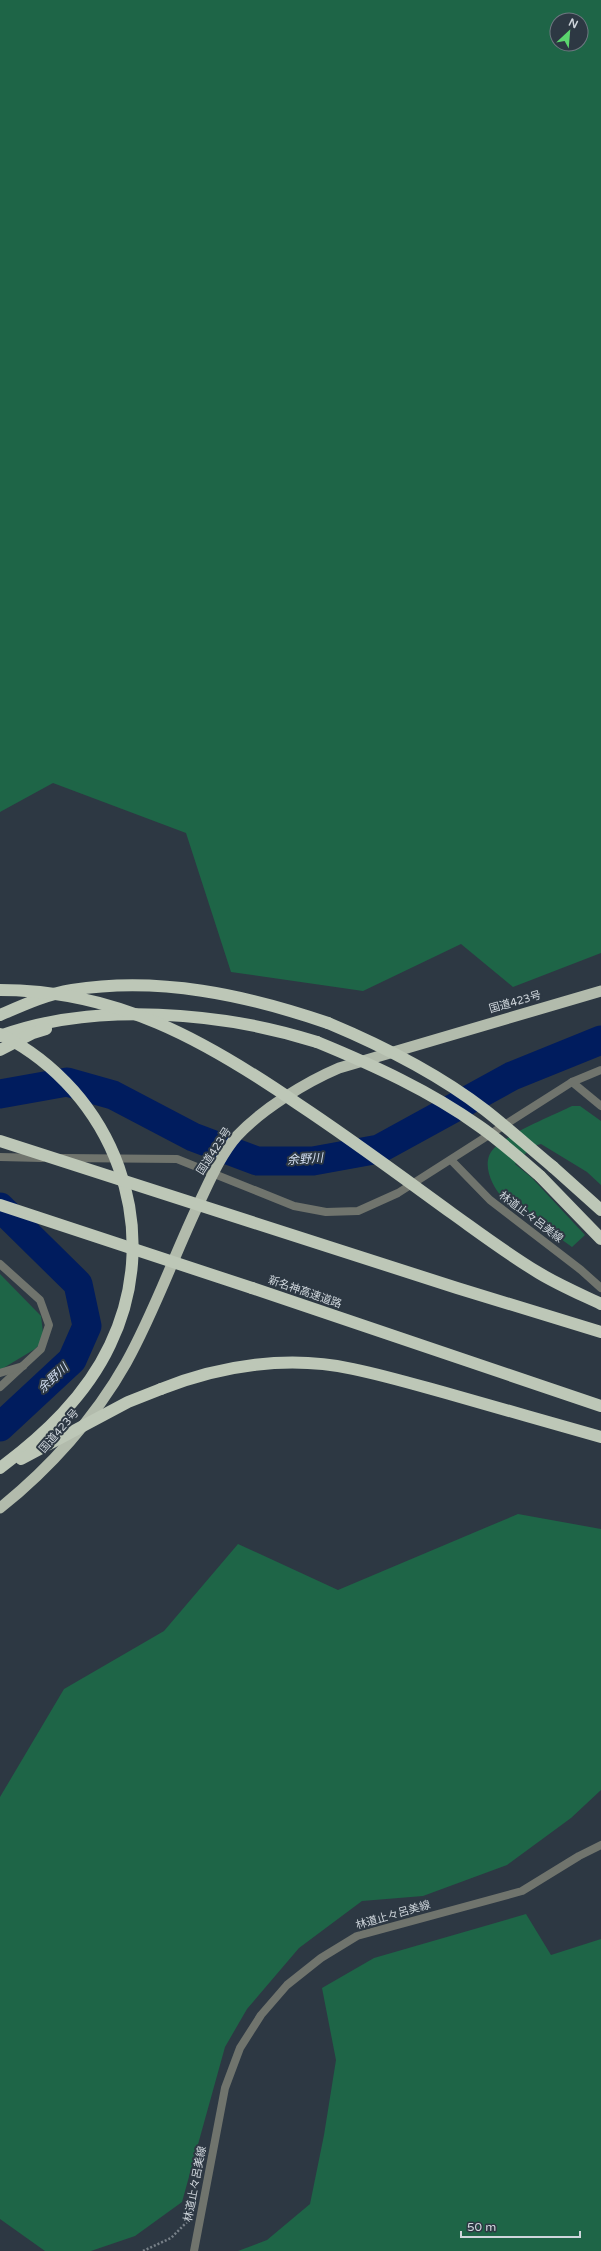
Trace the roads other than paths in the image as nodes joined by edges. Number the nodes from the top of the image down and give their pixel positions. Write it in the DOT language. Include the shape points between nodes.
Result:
graph roads {
  1 [pos="0,990"];
  2 [pos="601,992"];
  3 [pos="0,1015"];
  4 [pos="93,1015"];
  5 [pos="0,1035"];
  6 [pos="0,1050"];
  7 [pos="601,1070"];
  8 [pos="572,1082"];
  9 [pos="601,1106"];
  10 [pos="0,1140"];
  11 [pos="0,1157"];
  12 [pos="451,1160"];
  13 [pos="213,1174"];
  14 [pos="0,1205"];
  15 [pos="601,1210"];
  16 [pos="601,1240"];
  17 [pos="0,1264"];
  18 [pos="601,1288"];
  19 [pos="601,1304"];
  20 [pos="601,1332"];
  21 [pos="24,1365"];
  22 [pos="0,1373"];
  23 [pos="0,1387"];
  24 [pos="601,1406"];
  25 [pos="601,1437"];
  26 [pos="0,1469"];
  27 [pos="0,1508"];
  28 [pos="601,1845"];
  29 [pos="194,2251"];
  1 -- 19 [label="highway, bridge" via="41,992 88,999 155,1020 196,1040 243,1066 326,1122 539,1273"];
  2 -- 13 [label="highway, 国道423号" via="339,1068 311,1080 237,1136"];
  3 -- 15 [label="highway, bridge" via="30,1002 70,990 104,986 143,986 182,988 228,995 258,1001 328,1023 409,1060 485,1109"];
  4 -- 5 [label="highway" via="57,1019"];
  4 -- 6 [label="highway" via="33,1033"];
  4 -- 16 [label="highway, bridge" via="144,1014 249,1024 317,1042 397,1077 479,1126 540,1176"];
  5 -- 26 [label="highway, bridge" via="41,1059 63,1078 82,1099 99,1124 119,1171 133,1237 129,1285 121,1318 110,1346 94,1374 75,1400 50,1426"];
  7 -- 8 [label="street"];
  8 -- 9 [label="street"];
  8 -- 12 [label="street"];
  10 -- 20 [label="highway, bridge"];
  11 -- 13 [label="street" via="177,1159"];
  12 -- 13 [label="street" via="398,1193 358,1211 326,1212 294,1206"];
  12 -- 18 [label="street, 林道止々呂美線" via="490,1200"];
  13 -- 27 [label="highway, 国道423号" via="157,1301 126,1363 103,1401 53,1459 24,1489"];
  14 -- 24 [label="highway, 新名神高速道路, bridge"];
  17 -- 21 [label="street" via="40,1300 49,1325 41,1349"];
  21 -- 22 [label="street"];
  21 -- 23 [label="street"];
  25 -- 26 [label="highway, bridge" via="352,1368 263,1363 188,1378 128,1402"];
  28 -- 29 [label="street, 林道止々呂美線" via="522,1891 357,1936 321,1958 287,1984 261,2015 240,2048 224,2088"];
}
